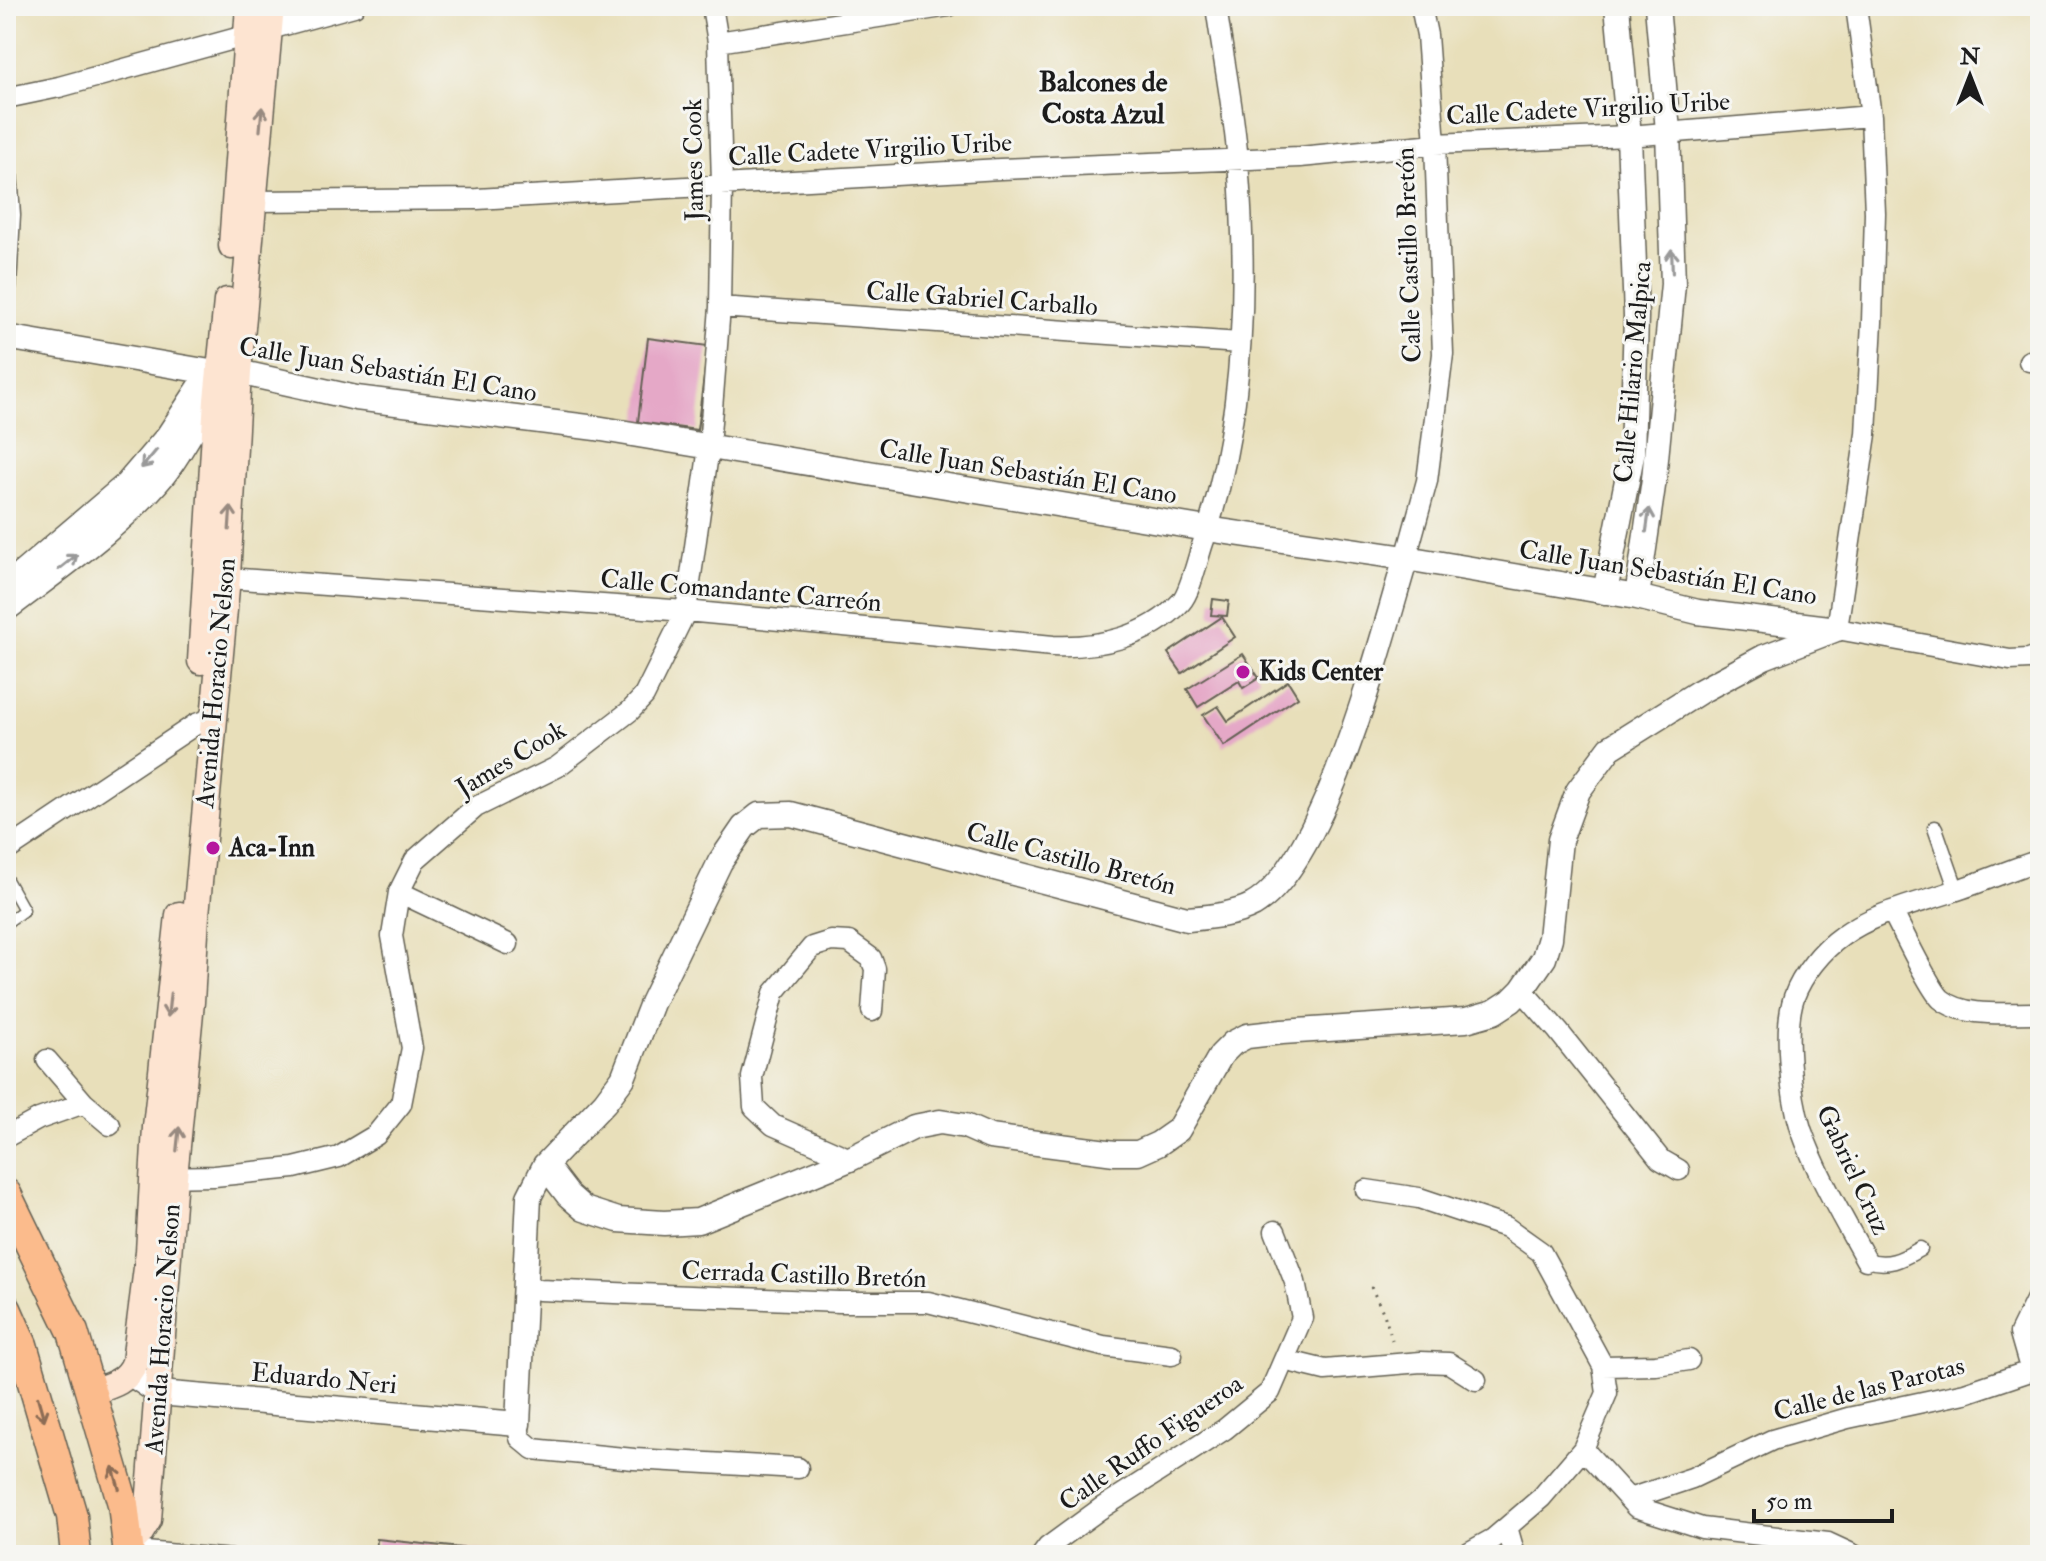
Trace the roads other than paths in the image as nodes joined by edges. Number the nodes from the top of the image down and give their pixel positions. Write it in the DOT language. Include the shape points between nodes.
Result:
graph roads {
  1 [pos="249,6"];
  2 [pos="354,6"];
  3 [pos="712,6"];
  4 [pos="949,6"];
  5 [pos="1216,6"];
  6 [pos="1421,6"];
  7 [pos="1617,6"];
  8 [pos="1657,6"];
  9 [pos="1856,6"];
  10 [pos="262,23"];
  11 [pos="718,42"];
  12 [pos="6,98"];
  13 [pos="1871,116"];
  14 [pos="1668,131"];
  15 [pos="1629,136"];
  16 [pos="1435,144"];
  17 [pos="6,159"];
  18 [pos="1238,160"];
  19 [pos="722,184"];
  20 [pos="254,201"];
  21 [pos="6,286"];
  22 [pos="720,307"];
  23 [pos="6,337"];
  24 [pos="1240,343"];
  25 [pos="222,372"];
  26 [pos="226,400"];
  27 [pos="709,447"];
  28 [pos="1207,529"];
  29 [pos="1406,558"];
  30 [pos="217,577"];
  31 [pos="6,587"];
  32 [pos="1605,592"];
  33 [pos="1637,597"];
  34 [pos="6,609"];
  35 [pos="686,611"];
  36 [pos="1837,629"];
  37 [pos="2040,655"];
  38 [pos="204,721"];
  39 [pos="1935,828"];
  40 [pos="6,851"];
  41 [pos="2040,860"];
  42 [pos="6,878"];
  43 [pos="1957,891"];
  44 [pos="399,892"];
  45 [pos="1892,911"];
  46 [pos="6,923"];
  47 [pos="508,944"];
  48 [pos="1522,990"];
  49 [pos="872,1011"];
  50 [pos="2040,1013"];
  51 [pos="47,1060"];
  52 [pos="84,1103"];
  53 [pos="110,1125"];
  54 [pos="6,1137"];
  55 [pos="850,1159"];
  56 [pos="545,1165"];
  57 [pos="1679,1170"];
  58 [pos="164,1177"];
  59 [pos="1366,1190"];
  60 [pos="6,1194"];
  61 [pos="1275,1231"];
  62 [pos="1920,1249"];
  63 [pos="1866,1260"];
  64 [pos="525,1286"];
  65 [pos="2040,1292"];
  66 [pos="8,1322"];
  67 [pos="1172,1355"];
  68 [pos="1284,1360"];
  69 [pos="1689,1360"];
  70 [pos="1603,1366"];
  71 [pos="2038,1370"];
  72 [pos="131,1374"];
  73 [pos="1476,1380"];
  74 [pos="90,1392"];
  75 [pos="159,1393"];
  76 [pos="518,1424"];
  77 [pos="1583,1449"];
  78 [pos="798,1468"];
  79 [pos="1629,1499"];
  80 [pos="1507,1527"];
  81 [pos="128,1550"];
  82 [pos="76,1555"];
  83 [pos="232,1555"];
  84 [pos="1042,1555"];
  85 [pos="1464,1555"];
  86 [pos="1515,1555"];
  87 [pos="1854,1555"];
  1 -- 10 [label="main road, Avenida Horacio Nelson"];
  2 -- 10 [label="street"];
  3 -- 11 [label="street, James Cook"];
  4 -- 11 [label="street"];
  5 -- 18 [label="street, Calle Comandante Carreón"];
  6 -- 16 [label="street, Calle Castillo Bretón"];
  7 -- 15 [label="street, Calle Hilario Malpica"];
  8 -- 14 [label="street, Calle Hilario Malpica"];
  9 -- 13 [label="street"];
  10 -- 12 [label="street" via="59,87"];
  20 -- 10 [label="main road, Avenida Horacio Nelson, one-way"];
  10 -- 25 [label="main road, Avenida Horacio Nelson" via="232,241"];
  11 -- 19 [label="street, James Cook"];
  13 -- 14 [label="street, Calle Cadete Virgilio Uribe"];
  13 -- 36 [label="street" via="1875,213 1866,434"];
  14 -- 15 [label="street, Calle Cadete Virgilio Uribe"];
  33 -- 14 [label="street, Calle Hilario Malpica, one-way" via="1673,284"];
  15 -- 16 [label="street, Calle Cadete Virgilio Uribe"];
  15 -- 32 [label="street, Calle Hilario Malpica" via="1636,316 1632,455"];
  16 -- 18 [label="street, Calle Cadete Virgilio Uribe"];
  16 -- 29 [label="street, Calle Castillo Bretón" via="1443,354 1427,481"];
  17 -- 21 [label="street"];
  18 -- 19 [label="street, Calle Cadete Virgilio Uribe"];
  18 -- 24 [label="street, Calle Comandante Carreón"];
  19 -- 20 [label="street, Calle Cadete Virgilio Uribe" via="477,199"];
  19 -- 22 [label="street, James Cook"];
  20 -- 25 [label="main road, Avenida Horacio Nelson"];
  22 -- 24 [label="street, Calle Gabriel Carballo"];
  22 -- 27 [label="street, James Cook"];
  23 -- 25 [label="street, Calle Juan Sebastián El Cano"];
  24 -- 28 [label="street, Calle Comandante Carreón" via="1221,479"];
  25 -- 26 [label="main road, Avenida Horacio Nelson"];
  25 -- 27 [label="street, Calle Juan Sebastián El Cano" via="356,398"];
  25 -- 31 [label="street, one-way" via="126,485"];
  26 -- 30 [label="main road, Avenida Horacio Nelson"];
  34 -- 26 [label="street, one-way" via="121,520 165,473 206,409"];
  27 -- 28 [label="street, Calle Juan Sebastián El Cano"];
  27 -- 35 [label="street, James Cook"];
  28 -- 29 [label="street, Calle Juan Sebastián El Cano"];
  28 -- 35 [label="street, Calle Comandante Carreón" via="1184,600 1139,632 1111,642 1079,647"];
  29 -- 32 [label="street, Calle Juan Sebastián El Cano"];
  29 -- 56 [label="street, Calle Castillo Bretón" via="1335,783 1288,873 1253,905 1187,919 791,814 759,815 720,862 652,1003 623,1078"];
  30 -- 35 [label="street, Calle Comandante Carreón"];
  30 -- 38 [label="main road, Avenida Horacio Nelson"];
  32 -- 33 [label="street, Calle Juan Sebastián El Cano"];
  33 -- 36 [label="street, Calle Juan Sebastián El Cano" via="1698,612"];
  35 -- 44 [label="street, James Cook" via="644,696 630,711 557,767 476,807 415,860"];
  36 -- 37 [label="street, Calle Juan Sebastián El Cano" via="2010,660"];
  36 -- 48 [label="street" via="1764,657 1610,748 1578,791 1568,815 1560,840 1550,938 1544,958"];
  38 -- 40 [label="street"];
  38 -- 58 [label="main road, Avenida Horacio Nelson"];
  39 -- 43 [label="street"];
  41 -- 43 [label="street, Gabriel Cruz"];
  42 -- 46 [label="lane" via="24,910"];
  43 -- 45 [label="street, Gabriel Cruz"];
  44 -- 47 [label="street"];
  44 -- 58 [label="street, James Cook" via="392,936 412,1048 401,1104 376,1135 339,1157 294,1168"];
  45 -- 50 [label="street" via="1939,997 1955,1007"];
  45 -- 63 [label="street, Gabriel Cruz" via="1841,936 1806,972 1793,999 1788,1049 1801,1130"];
  48 -- 55 [label="street" via="1494,1012 1466,1020 1247,1036 1221,1055 1178,1130 1138,1153 990,1137 940,1122 914,1127"];
  48 -- 57 [label="street" via="1643,1140"];
  49 -- 55 [label="street" via="871,958 849,942 812,947 774,993 752,1077 754,1107 773,1125"];
  51 -- 52 [label="street"];
  52 -- 53 [label="street"];
  52 -- 54 [label="street"];
  55 -- 56 [label="street" via="698,1221 664,1223 618,1220 584,1209"];
  56 -- 64 [label="street, Calle Castillo Bretón" via="529,1197"];
  58 -- 72 [label="main road, Avenida Horacio Nelson"];
  58 -- 75 [label="main road, Avenida Horacio Nelson"];
  59 -- 70 [label="street" via="1419,1198 1506,1227 1541,1252"];
  60 -- 74 [label="main road" via="73,1332"];
  61 -- 68 [label="street, Calle Ruffo Figueroa" via="1302,1318"];
  62 -- 63 [label="street" via="1899,1262"];
  64 -- 67 [label="street, Cerrada Castillo Bretón" via="658,1296 928,1302 1103,1346"];
  64 -- 76 [label="street, Calle Castillo Bretón"];
  65 -- 71 [label="street" via="2020,1333 2028,1361"];
  66 -- 82 [label="main road, one-way" via="22,1345 72,1516"];
  68 -- 73 [label="street" via="1325,1370 1449,1363"];
  68 -- 84 [label="street, Calle Ruffo Figueroa" via="1270,1392 1225,1429 1100,1509"];
  69 -- 70 [label="street"];
  70 -- 77 [label="street" via="1607,1393"];
  71 -- 79 [label="street, Calle de las Parotas" via="1772,1440 1692,1478"];
  72 -- 74 [label="main road, Avenida Horacio Nelson"];
  72 -- 75 [label="street, Eduardo Neri"];
  81 -- 74 [label="main road, one-way" via="123,1504"];
  75 -- 76 [label="street, Eduardo Neri"];
  75 -- 81 [label="main road, Avenida Horacio Nelson" via="148,1520"];
  76 -- 78 [label="street" via="520,1438 533,1449"];
  77 -- 79 [label="street"];
  77 -- 80 [label="street" via="1541,1498"];
  79 -- 87 [label="street" via="1636,1507 1702,1528 1828,1543"];
  80 -- 85 [label="street"];
  80 -- 86 [label="street"];
  81 -- 83 [label="lane"];
}
